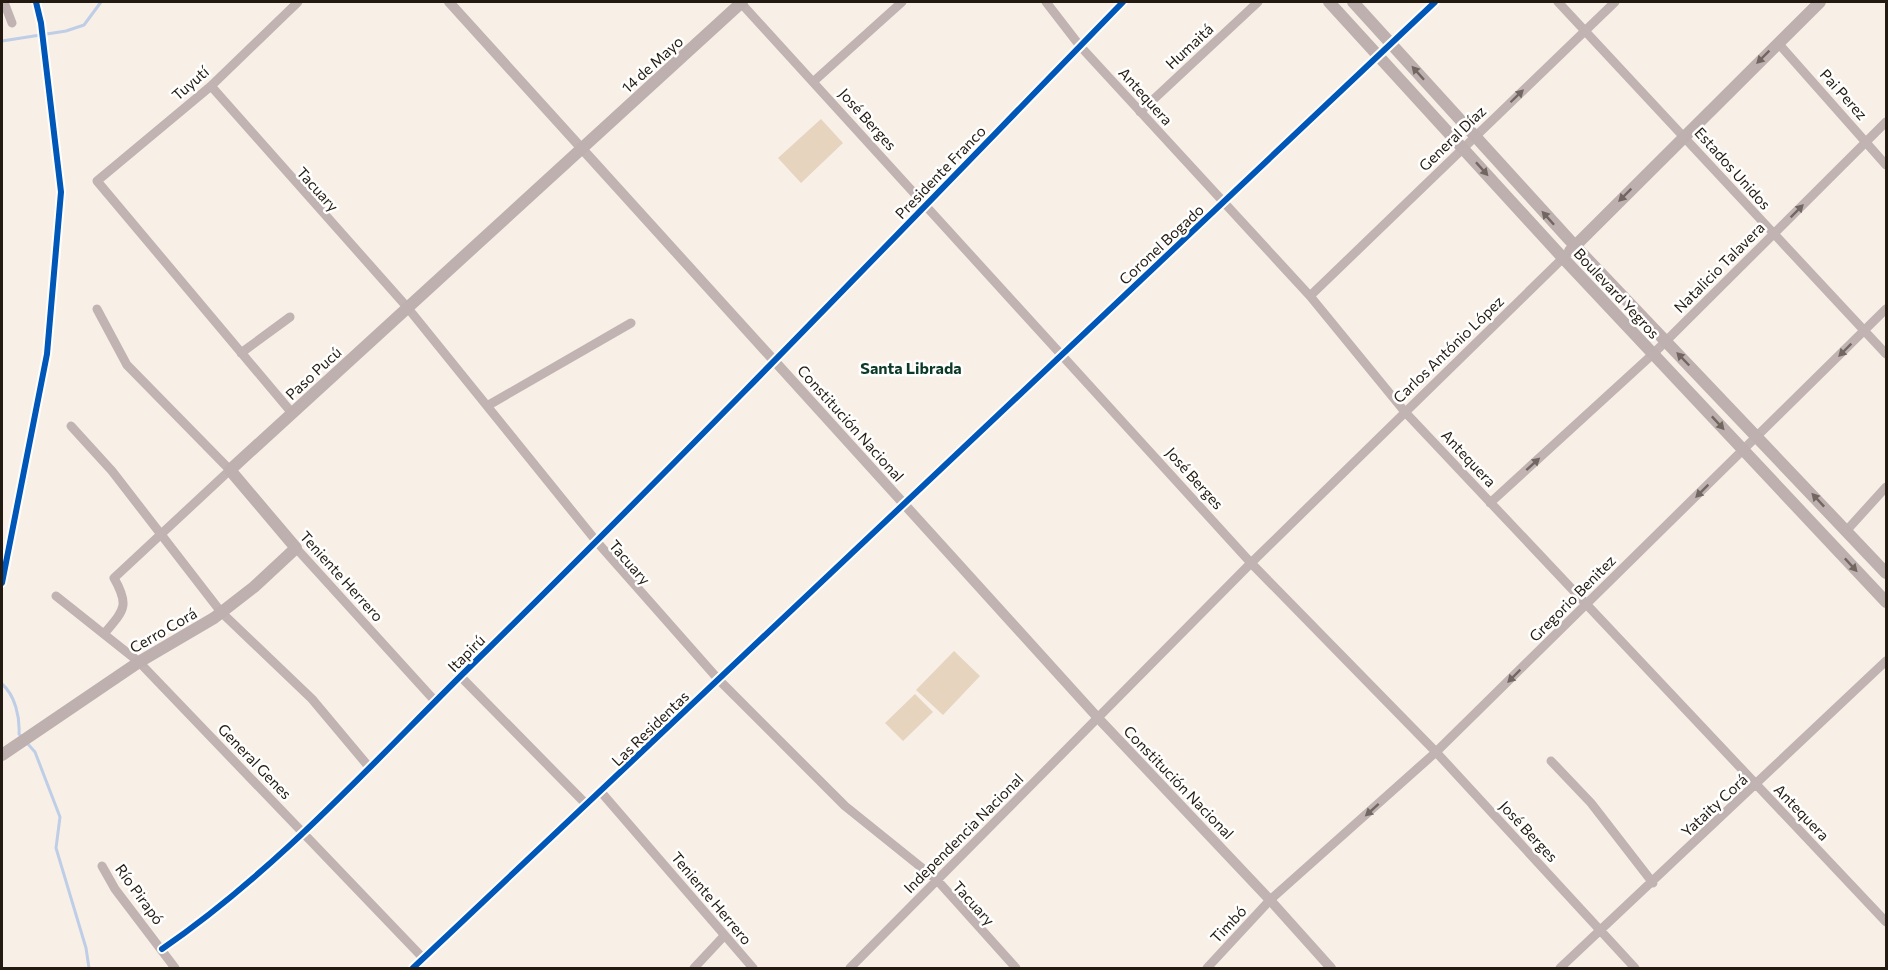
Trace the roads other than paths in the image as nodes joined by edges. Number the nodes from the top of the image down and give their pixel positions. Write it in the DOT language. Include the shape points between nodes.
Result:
graph roads {
  1 [pos="4,2"];
  2 [pos="298,2"];
  3 [pos="449,2"];
  4 [pos="741,2"];
  5 [pos="902,2"];
  6 [pos="1046,2"];
  7 [pos="1123,2"];
  8 [pos="1258,2"];
  9 [pos="1329,2"];
  10 [pos="1353,2"];
  11 [pos="1435,2"];
  12 [pos="1558,2"];
  13 [pos="1615,2"];
  14 [pos="1820,2"];
  15 [pos="12,23"];
  16 [pos="1584,31"];
  17 [pos="1778,43"];
  18 [pos="1391,44"];
  19 [pos="1080,46"];
  20 [pos="1379,56"];
  21 [pos="813,82"];
  22 [pos="211,86"];
  23 [pos="1140,112"];
  24 [pos="1887,122"];
  25 [pos="1475,136"];
  26 [pos="1684,136"];
  27 [pos="1866,142"];
  28 [pos="582,148"];
  29 [pos="1462,148"];
  30 [pos="1887,165"];
  31 [pos="1223,202"];
  32 [pos="925,204"];
  33 [pos="1774,234"];
  34 [pos="1575,246"];
  35 [pos="1563,258"];
  36 [pos="1310,296"];
  37 [pos="407,307"];
  38 [pos="97,309"];
  39 [pos="1887,309"];
  40 [pos="290,317"];
  41 [pos="631,323"];
  42 [pos="1865,330"];
  43 [pos="1666,342"];
  44 [pos="242,353"];
  45 [pos="1653,354"];
  46 [pos="1887,354"];
  47 [pos="1062,355"];
  48 [pos="774,360"];
  49 [pos="487,406"];
  50 [pos="1405,412"];
  51 [pos="292,413"];
  52 [pos="71,426"];
  53 [pos="1759,436"];
  54 [pos="1743,450"];
  55 [pos="230,470"];
  56 [pos="1887,488"];
  57 [pos="1490,503"];
  58 [pos="904,504"];
  59 [pos="1846,530"];
  60 [pos="160,535"];
  61 [pos="597,542"];
  62 [pos="296,548"];
  63 [pos="1251,563"];
  64 [pos="1887,573"];
  65 [pos="56,596"];
  66 [pos="1887,602"];
  67 [pos="1585,606"];
  68 [pos="222,612"];
  69 [pos="104,634"];
  70 [pos="1887,661"];
  71 [pos="139,662"];
  72 [pos="460,676"];
  73 [pos="718,679"];
  74 [pos="435,701"];
  75 [pos="1098,718"];
  76 [pos="1436,752"];
  77 [pos="5,753"];
  78 [pos="1551,761"];
  79 [pos="369,767"];
  80 [pos="1756,785"];
  81 [pos="601,792"];
  82 [pos="586,804"];
  83 [pos="303,832"];
  84 [pos="102,866"];
  85 [pos="937,880"];
  86 [pos="1653,884"];
  87 [pos="1270,900"];
  88 [pos="1887,922"];
  89 [pos="1602,931"];
  90 [pos="723,937"];
  91 [pos="162,949"];
  92 [pos="423,958"];
  93 [pos="175,969"];
  94 [pos="413,969"];
  95 [pos="694,969"];
  96 [pos="753,969"];
  97 [pos="850,969"];
  98 [pos="1016,969"];
  99 [pos="1207,969"];
  100 [pos="1331,969"];
  101 [pos="1560,969"];
  102 [pos="1635,969"];
  1 -- 15 [label="street"];
  2 -- 22 [label="street, Tuyutí"];
  3 -- 28 [label="street, Constitución Nacional"];
  4 -- 21 [label="street, José Berges"];
  4 -- 28 [label="main road, 14 de Mayo"];
  5 -- 21 [label="street"];
  6 -- 19 [label="street, Antequera"];
  7 -- 19 [label="street, Presidente Franco"];
  8 -- 23 [label="street, Humaitá"];
  9 -- 20 [label="main road, Boulevard Yegros"];
  10 -- 18 [label="main road, Boulevard Yegros"];
  11 -- 18 [label="street, Coronel Bogado"];
  12 -- 16 [label="street, Estados Unidos"];
  13 -- 16 [label="street, General Díaz"];
  14 -- 17 [label="main road, Carlos António López"];
  25 -- 16 [label="street, General Díaz, one-way"];
  16 -- 26 [label="street, Estados Unidos"];
  17 -- 26 [label="main road, Carlos António López, one-way"];
  17 -- 27 [label="street, Pai Perez"];
  18 -- 20 [label="street, Coronel Bogado"];
  25 -- 18 [label="main road, Boulevard Yegros, one-way"];
  19 -- 23 [label="street, Antequera"];
  19 -- 32 [label="street, Presidente Franco"];
  20 -- 29 [label="main road, Boulevard Yegros"];
  20 -- 31 [label="street, Coronel Bogado"];
  21 -- 32 [label="street, José Berges"];
  22 -- 37 [label="street, Tacuary"];
  22 -- 44 [label="street, Tuyutí" via="97,181"];
  23 -- 31 [label="street, Antequera"];
  24 -- 27 [label="street, Natalicio Talavera"];
  25 -- 29 [label="street, General Díaz"];
  34 -- 25 [label="main road, Boulevard Yegros, one-way"];
  26 -- 33 [label="street, Estados Unidos"];
  26 -- 34 [label="main road, Carlos António López, one-way"];
  27 -- 30 [label="street, Pai Perez"];
  33 -- 27 [label="street, Natalicio Talavera, one-way"];
  28 -- 37 [label="main road, Paso Pucú"];
  28 -- 48 [label="street, Constitución Nacional"];
  29 -- 35 [label="main road, Boulevard Yegros, one-way"];
  29 -- 36 [label="street, General Díaz"];
  31 -- 36 [label="street, Antequera"];
  31 -- 47 [label="street, Coronel Bogado"];
  32 -- 47 [label="street, José Berges"];
  32 -- 48 [label="street, Presidente Franco"];
  33 -- 42 [label="street, Estados Unidos"];
  33 -- 43 [label="street, Natalicio Talavera"];
  34 -- 35 [label="main road, Carlos António López"];
  34 -- 43 [label="main road, Boulevard Yegros"];
  35 -- 45 [label="main road, Boulevard Yegros"];
  35 -- 50 [label="street, Carlos António López"];
  36 -- 50 [label="street, Antequera"];
  37 -- 49 [label="street, Tacuary"];
  37 -- 51 [label="main road, Paso Pucú"];
  38 -- 55 [label="street" via="127,365"];
  39 -- 42 [label="street, Gregorio Benitez"];
  40 -- 44 [label="street"];
  41 -- 49 [label="street"];
  42 -- 46 [label="street, Estados Unidos"];
  42 -- 53 [label="street, Gregorio Benitez, one-way"];
  43 -- 45 [label="street, Natalicio Talavera"];
  53 -- 43 [label="main road, Boulevard Yegros, one-way"];
  44 -- 51 [label="street"];
  45 -- 54 [label="main road, Boulevard Yegros, one-way"];
  57 -- 45 [label="street, Natalicio Talavera, one-way"];
  47 -- 58 [label="street, Coronel Bogado"];
  47 -- 63 [label="street, José Berges"];
  48 -- 58 [label="street, Constitución Nacional"];
  48 -- 61 [label="street, Itapirú"];
  49 -- 61 [label="street, Tacuary"];
  50 -- 57 [label="street, Antequera"];
  50 -- 63 [label="street, Carlos António López"];
  51 -- 55 [label="main road, Paso Pucú"];
  52 -- 60 [label="street" via="112,471"];
  53 -- 54 [label="street, Gregorio Benitez"];
  59 -- 53 [label="main road, Boulevard Yegros, one-way"];
  54 -- 66 [label="main road, Boulevard Yegros, one-way"];
  54 -- 67 [label="street, Gregorio Benitez, one-way"];
  55 -- 60 [label="street, Paso Pucú"];
  55 -- 62 [label="main road, Teniente Herrero"];
  56 -- 59 [label="street"];
  57 -- 67 [label="street, Antequera"];
  58 -- 73 [label="street, Las Residentas"];
  58 -- 75 [label="street, Constitución Nacional"];
  59 -- 64 [label="main road, Boulevard Yegros"];
  60 -- 68 [label="street"];
  60 -- 69 [label="street, Paso Pucú" via="114,578 124,596 123,609"];
  61 -- 72 [label="street, Itapirú"];
  61 -- 73 [label="street, Tacuary"];
  62 -- 68 [label="main road, Cerro Corá"];
  62 -- 74 [label="street, Teniente Herrero"];
  63 -- 75 [label="street, Carlos António López"];
  63 -- 76 [label="street, José Berges"];
  65 -- 69 [label="street, General Genes"];
  67 -- 76 [label="street, Gregorio Benitez, one-way"];
  67 -- 80 [label="street, Antequera"];
  68 -- 71 [label="main road, Cerro Corá"];
  68 -- 79 [label="street" via="312,699"];
  69 -- 71 [label="street, General Genes"];
  70 -- 80 [label="street, Yataity Corá"];
  71 -- 77 [label="main road, Cerro Corá"];
  71 -- 83 [label="street, General Genes"];
  72 -- 74 [label="street, Itapirú"];
  72 -- 82 [label="street"];
  73 -- 81 [label="street, Las Residentas"];
  73 -- 85 [label="street, Tacuary" via="845,806"];
  74 -- 79 [label="street, Itapirú"];
  75 -- 85 [label="street, Independencia Nacional"];
  75 -- 87 [label="street, Constitución Nacional"];
  76 -- 87 [label="street, Gregorio Benitez, one-way"];
  76 -- 89 [label="street, José Berges"];
  78 -- 86 [label="street" via="1591,803"];
  79 -- 83 [label="street, Itapirú"];
  80 -- 86 [label="street, Yataity Corá"];
  80 -- 88 [label="street, Antequera"];
  81 -- 82 [label="street, Las Residentas"];
  81 -- 90 [label="street, Teniente Herrero"];
  82 -- 92 [label="street, Las Residentas"];
  83 -- 91 [label="street, Itapirú" via="237,895"];
  83 -- 92 [label="street, General Genes"];
  84 -- 91 [label="street, Río Pirapó"];
  85 -- 97 [label="street, Independencia Nacional"];
  85 -- 98 [label="street, Tacuary"];
  86 -- 89 [label="street, Yataity Corá"];
  87 -- 99 [label="street, Timbó"];
  87 -- 100 [label="street, Constitución Nacional"];
  89 -- 101 [label="street, Yataity Corá"];
  89 -- 102 [label="street, José Berges"];
  90 -- 95 [label="street"];
  90 -- 96 [label="street, Teniente Herrero"];
  91 -- 93 [label="street, Río Pirapó"];
  92 -- 94 [label="street, Las Residentas"];
}
